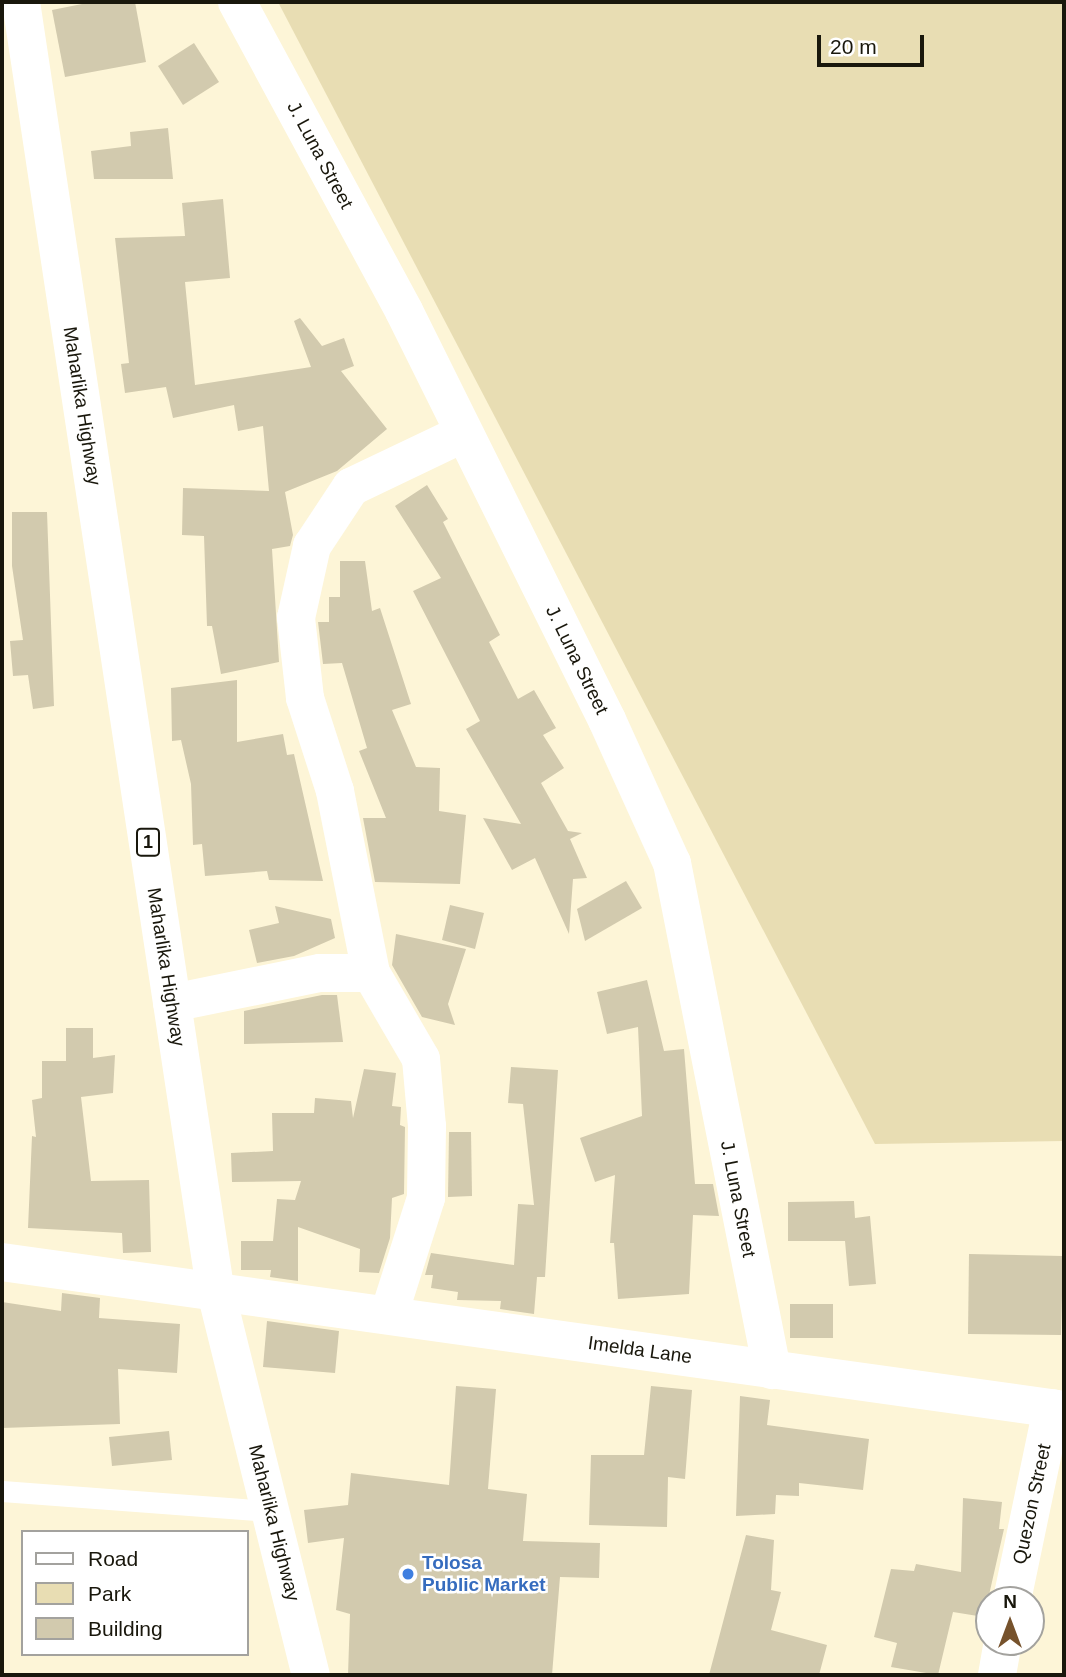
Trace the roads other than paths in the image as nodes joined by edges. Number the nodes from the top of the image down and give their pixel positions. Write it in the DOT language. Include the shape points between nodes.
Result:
graph roads {
  1 [pos="21,2"];
  2 [pos="237,2"];
  3 [pos="464,433"];
  4 [pos="371,973"];
  5 [pos="172,1003"];
  6 [pos="2,1262"];
  7 [pos="215,1288"];
  8 [pos="389,1314"];
  9 [pos="772,1370"];
  10 [pos="1058,1409"];
  11 [pos="2,1491"];
  12 [pos="271,1511"];
  13 [pos="1015,1586"];
  14 [pos="1000,1656"];
  15 [pos="312,1675"];
  16 [pos="996,1675"];
  1 -- 5 [label="main road, Maharlika Highway / 1"];
  2 -- 3 [label="main road, J. Luna Street"];
  3 -- 4 [label="main road" via="351,487 312,546 296,618 305,698 335,791"];
  3 -- 9 [label="main road, J. Luna Street" via="672,863"];
  4 -- 5 [label="main road" via="320,973"];
  4 -- 8 [label="main road" via="421,1059 427,1126 426,1198"];
  5 -- 7 [label="main road, Maharlika Highway / 1"];
  6 -- 7 [label="main road, Imelda Lane"];
  7 -- 8 [label="main road, Imelda Lane"];
  7 -- 12 [label="main road, Maharlika Highway / 1"];
  8 -- 9 [label="main road, Imelda Lane"];
  9 -- 10 [label="main road, Imelda Lane"];
  10 -- 13 [label="main road, Quezon Street"];
  11 -- 12 [label="lane"];
  12 -- 15 [label="main road, Maharlika Highway / 1"];
  14 -- 16 [label="main road"];
}
